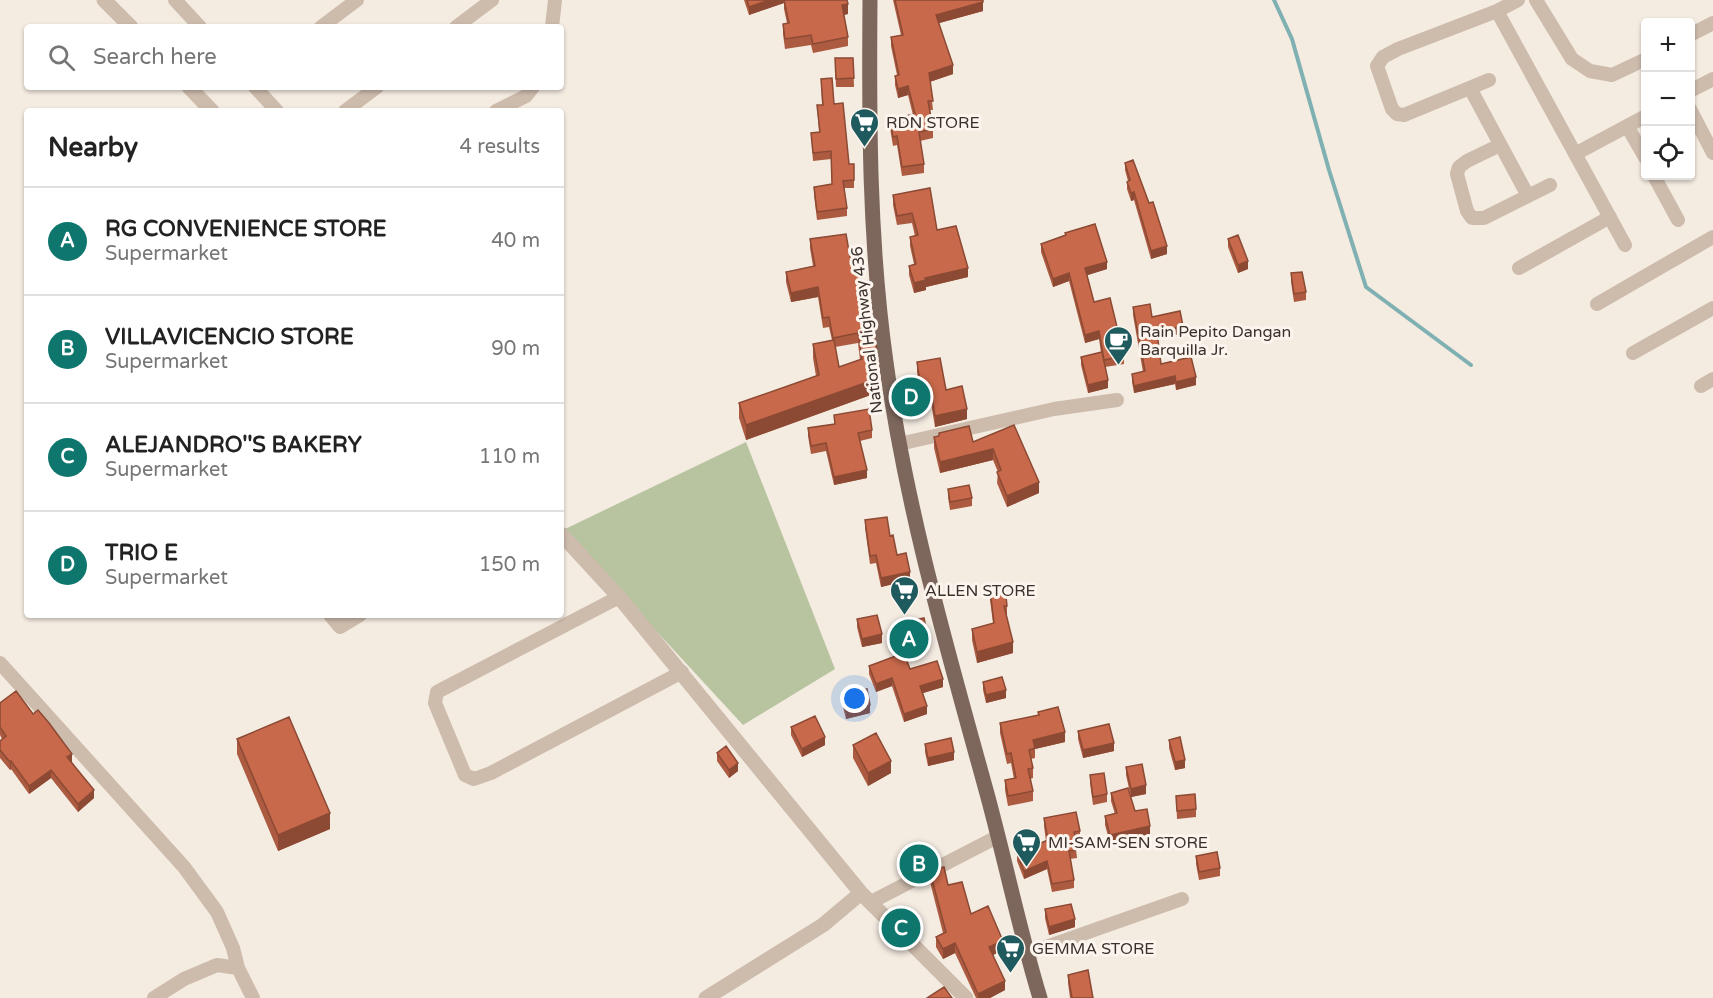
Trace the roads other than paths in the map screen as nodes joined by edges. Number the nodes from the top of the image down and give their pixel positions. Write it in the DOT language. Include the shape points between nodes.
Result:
graph roads {
  1 [pos="104,0"];
  2 [pos="357,0"];
  3 [pos="492,0"];
  4 [pos="555,0"];
  5 [pos="870,0"];
  6 [pos="1518,0"];
  7 [pos="1536,0"];
  8 [pos="180,2"];
  9 [pos="1497,11"];
  10 [pos="1713,23"];
  11 [pos="127,24"];
  12 [pos="198,24"];
  13 [pos="325,24"];
  14 [pos="460,24"];
  15 [pos="552,24"];
  16 [pos="1695,32"];
  17 [pos="1641,61"];
  18 [pos="1713,79"];
  19 [pos="1489,80"];
  20 [pos="1470,88"];
  21 [pos="1695,89"];
  22 [pos="192,90"];
  23 [pos="258,90"];
  24 [pos="373,90"];
  25 [pos="530,90"];
  26 [pos="209,108"];
  27 [pos="274,108"];
  28 [pos="349,108"];
  29 [pos="502,108"];
  30 [pos="1641,119"];
  31 [pos="1695,119"];
  32 [pos="1627,126"];
  33 [pos="1500,145"];
  34 [pos="1641,150"];
  35 [pos="1575,153"];
  36 [pos="1713,153"];
  37 [pos="1656,180"];
  38 [pos="1550,185"];
  39 [pos="1528,196"];
  40 [pos="1610,217"];
  41 [pos="1678,220"];
  42 [pos="1713,237"];
  43 [pos="1625,245"];
  44 [pos="1519,268"];
  45 [pos="1598,304"];
  46 [pos="1713,308"];
  47 [pos="1634,353"];
  48 [pos="1117,400"];
  49 [pos="899,444"];
  50 [pos="564,537"];
  51 [pos="619,597"];
  52 [pos="332,618"];
  53 [pos="355,618"];
  54 [pos="0,663"];
  55 [pos="682,672"];
  56 [pos="997,837"];
  57 [pos="866,897"];
  58 [pos="1182,899"];
  59 [pos="1026,954"];
  60 [pos="238,968"];
  61 [pos="153,998"];
  62 [pos="253,998"];
  63 [pos="706,998"];
  64 [pos="966,998"];
  65 [pos="1040,998"];
  1 -- 11 [label="street"];
  2 -- 13 [label="street"];
  3 -- 14 [label="street"];
  4 -- 15 [label="street"];
  5 -- 49 [label="main road, National Highway 436" via="873,234"];
  6 -- 9 [label="street"];
  7 -- 17 [label="street" via="1572,59 1590,71 1612,75"];
  8 -- 12 [label="street"];
  9 -- 20 [label="street" via="1398,50 1383,57 1377,66 1396,114 1415,112"];
  9 -- 35 [label="street"];
  10 -- 16 [label="street"];
  18 -- 21 [label="street"];
  19 -- 20 [label="street"];
  20 -- 33 [label="street"];
  22 -- 26 [label="street"];
  23 -- 27 [label="street"];
  24 -- 28 [label="street"];
  25 -- 29 [label="street"];
  30 -- 32 [label="street"];
  31 -- 36 [label="street"];
  32 -- 34 [label="street"];
  32 -- 35 [label="street"];
  33 -- 39 [label="street"];
  33 -- 39 [label="street" via="1459,167 1457,174 1467,210 1472,218 1484,218"];
  35 -- 40 [label="street"];
  37 -- 41 [label="street"];
  38 -- 39 [label="street"];
  40 -- 43 [label="street"];
  40 -- 44 [label="street"];
  42 -- 45 [label="street"];
  46 -- 47 [label="street"];
  48 -- 49 [label="street" via="1054,409"];
  49 -- 56 [label="main road, National Highway 436" via="923,560"];
  50 -- 51 [label="street"];
  51 -- 55 [label="street"];
  51 -- 55 [label="street" via="437,692 435,703 465,775 474,779 491,773"];
  52 -- 53 [label="street" via="340,627"];
  54 -- 60 [label="street" via="183,867 217,912"];
  55 -- 57 [label="street"];
  56 -- 57 [label="street"];
  56 -- 59 [label="main road, National Highway 436"];
  57 -- 63 [label="street"];
  57 -- 64 [label="street"];
  58 -- 59 [label="street"];
  59 -- 65 [label="main road, National Highway 436"];
  60 -- 61 [label="street" via="218,965"];
  60 -- 62 [label="street"];
}
